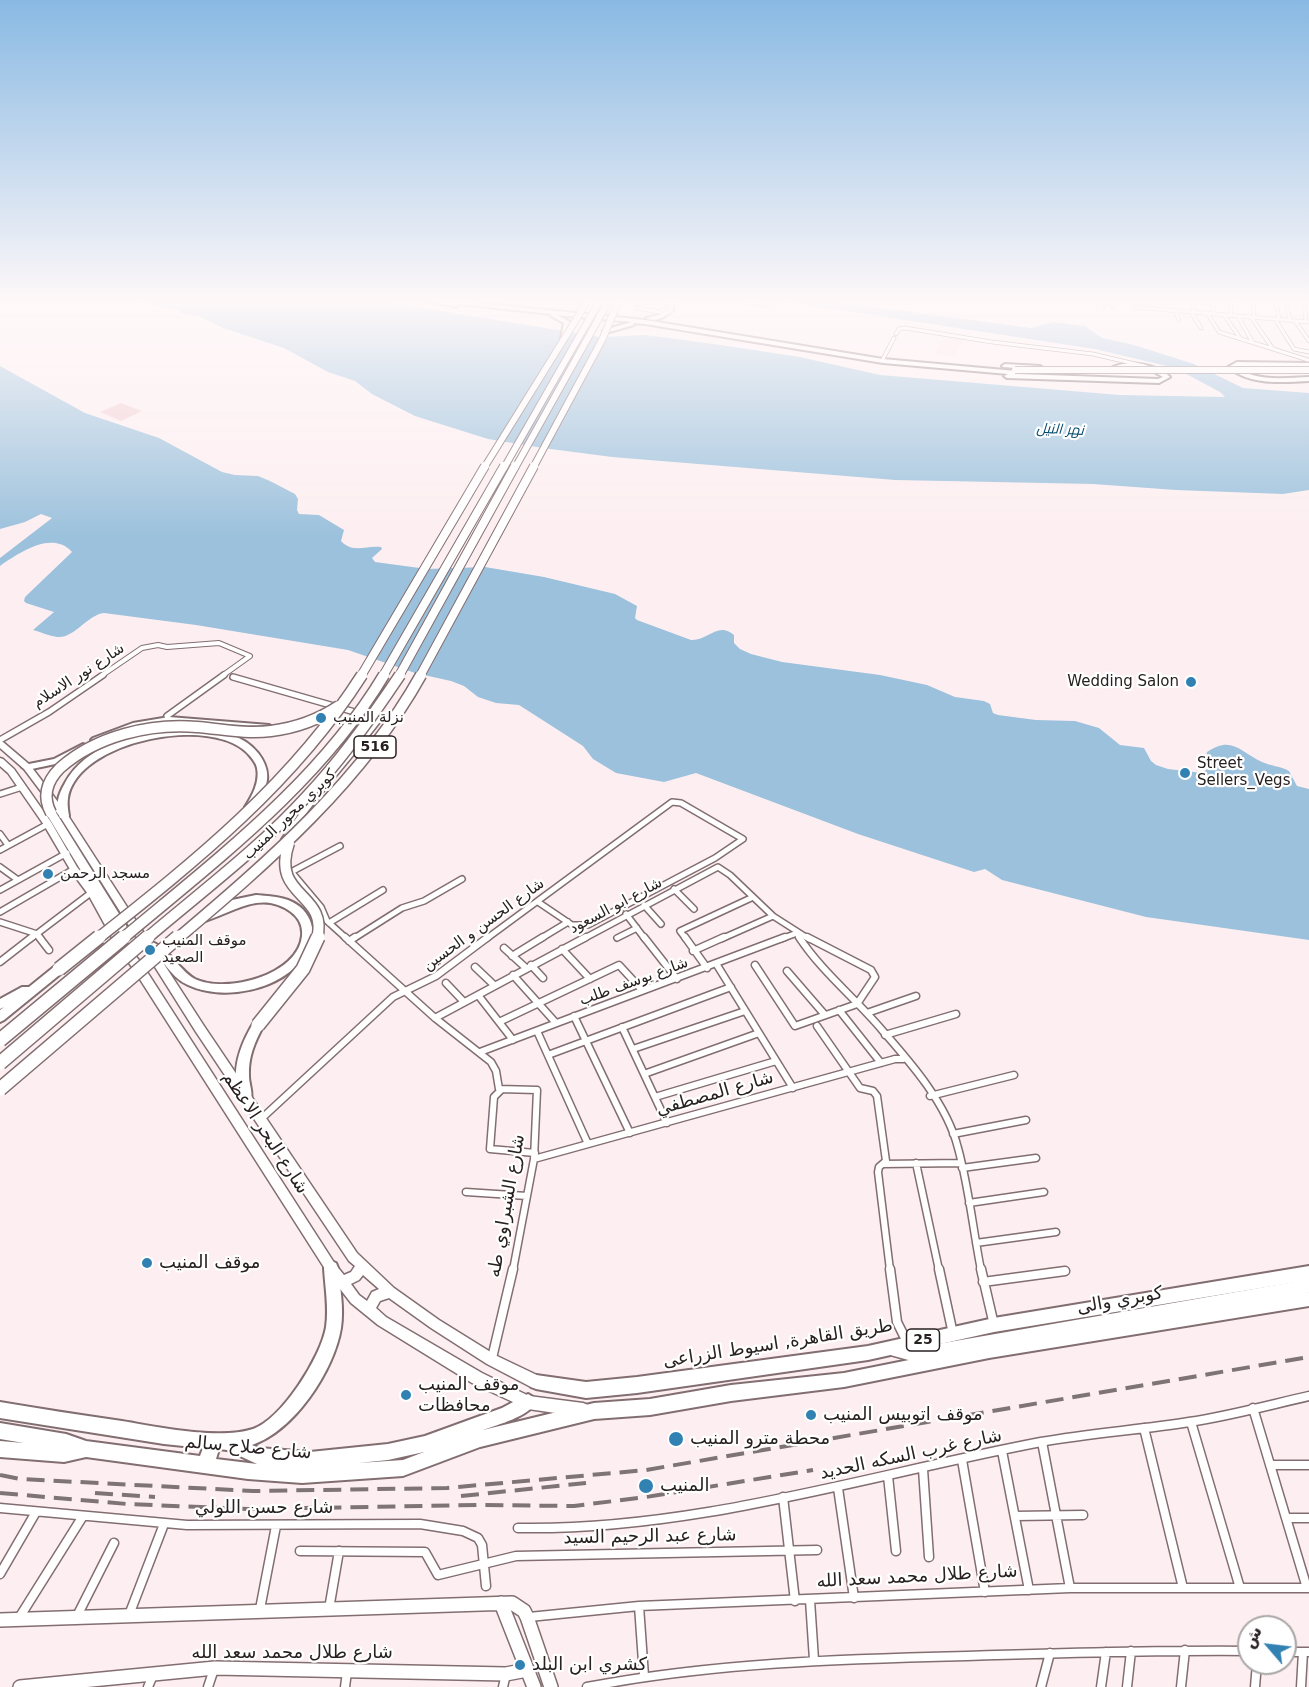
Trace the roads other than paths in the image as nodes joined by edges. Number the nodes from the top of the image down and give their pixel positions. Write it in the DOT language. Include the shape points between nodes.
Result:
graph roads {
  1 [pos="537,381"];
  2 [pos="554,381"];
  3 [pos="564,381"];
  4 [pos="579,381"];
  5 [pos="1144,381"];
  6 [pos="1160,381"];
  7 [pos="233,677"];
  8 [pos="346,700"];
  9 [pos="167,716"];
  10 [pos="282,727"];
  11 [pos="0,742"];
  12 [pos="2,764"];
  13 [pos="27,766"];
  14 [pos="22,787"];
  15 [pos="0,794"];
  16 [pos="64,816"];
  17 [pos="242,818"];
  18 [pos="50,819"];
  19 [pos="0,834"];
  20 [pos="291,840"];
  21 [pos="8,845"];
  22 [pos="340,846"];
  23 [pos="0,850"];
  24 [pos="67,854"];
  25 [pos="0,867"];
  26 [pos="74,868"];
  27 [pos="291,872"];
  28 [pos="462,879"];
  29 [pos="18,880"];
  30 [pos="674,889"];
  31 [pos="0,890"];
  32 [pos="383,890"];
  33 [pos="92,892"];
  34 [pos="751,898"];
  35 [pos="538,902"];
  36 [pos="644,905"];
  37 [pos="694,909"];
  38 [pos="0,912"];
  39 [pos="626,914"];
  40 [pos="773,916"];
  41 [pos="199,919"];
  42 [pos="0,922"];
  43 [pos="568,922"];
  44 [pos="329,923"];
  45 [pos="661,924"];
  46 [pos="637,928"];
  47 [pos="797,933"];
  48 [pos="37,934"];
  49 [pos="617,938"];
  50 [pos="350,941"];
  51 [pos="119,942"];
  52 [pos="146,945"];
  53 [pos="504,948"];
  54 [pos="562,949"];
  55 [pos="49,950"];
  56 [pos="693,951"];
  57 [pos="512,956"];
  58 [pos="0,962"];
  59 [pos="717,965"];
  60 [pos="755,965"];
  61 [pos="475,967"];
  62 [pos="529,967"];
  63 [pos="707,968"];
  64 [pos="59,969"];
  65 [pos="787,971"];
  66 [pos="513,975"];
  67 [pos="543,978"];
  68 [pos="590,978"];
  69 [pos="677,978"];
  70 [pos="446,983"];
  71 [pos="494,985"];
  72 [pos="731,987"];
  73 [pos="405,989"];
  74 [pos="642,990"];
  75 [pos="478,995"];
  76 [pos="916,996"];
  77 [pos="464,1002"];
  78 [pos="538,1003"];
  79 [pos="0,1004"];
  80 [pos="857,1004"];
  81 [pos="839,1010"];
  82 [pos="190,1011"];
  83 [pos="745,1011"];
  84 [pos="867,1013"];
  85 [pos="956,1014"];
  86 [pos="825,1015"];
  87 [pos="574,1016"];
  88 [pos="0,1017"];
  89 [pos="435,1018"];
  90 [pos="171,1020"];
  91 [pos="499,1022"];
  92 [pos="556,1023"];
  93 [pos="795,1026"];
  94 [pos="817,1026"];
  95 [pos="622,1027"];
  96 [pos="200,1029"];
  97 [pos="537,1031"];
  98 [pos="759,1033"];
  99 [pos="885,1035"];
  100 [pos="182,1038"];
  101 [pos="0,1040"];
  102 [pos="513,1040"];
  103 [pos="586,1041"];
  104 [pos="633,1049"];
  105 [pos="480,1052"];
  106 [pos="548,1055"];
  107 [pos="903,1059"];
  108 [pos="776,1061"];
  109 [pos="0,1063"];
  110 [pos="881,1063"];
  111 [pos="849,1072"];
  112 [pos="644,1074"];
  113 [pos="1014,1075"];
  114 [pos="793,1088"];
  115 [pos="0,1089"];
  116 [pos="501,1090"];
  117 [pos="246,1096"];
  118 [pos="930,1096"];
  119 [pos="655,1097"];
  120 [pos="261,1119"];
  121 [pos="1026,1120"];
  122 [pos="667,1123"];
  123 [pos="630,1133"];
  124 [pos="953,1134"];
  125 [pos="588,1144"];
  126 [pos="535,1156"];
  127 [pos="1036,1158"];
  128 [pos="916,1163"];
  129 [pos="883,1164"];
  130 [pos="962,1165"];
  131 [pos="466,1192"];
  132 [pos="1044,1192"];
  133 [pos="527,1196"];
  134 [pos="969,1203"];
  135 [pos="1056,1232"];
  136 [pos="976,1243"];
  137 [pos="362,1266"];
  138 [pos="331,1268"];
  139 [pos="1065,1271"];
  140 [pos="1309,1273"];
  141 [pos="342,1282"];
  142 [pos="983,1282"];
  143 [pos="1309,1286"];
  144 [pos="390,1292"];
  145 [pos="1309,1293"];
  146 [pos="1309,1299"];
  147 [pos="368,1310"];
  148 [pos="1182,1320"];
  149 [pos="994,1325"];
  150 [pos="953,1334"];
  151 [pos="904,1349"];
  152 [pos="492,1360"];
  153 [pos="536,1382"];
  154 [pos="1309,1396"];
  155 [pos="528,1402"];
  156 [pos="1253,1408"];
  157 [pos="0,1410"];
  158 [pos="594,1412"];
  159 [pos="1191,1422"];
  160 [pos="1144,1428"];
  161 [pos="0,1431"];
  162 [pos="219,1441"];
  163 [pos="1042,1442"];
  164 [pos="0,1449"];
  165 [pos="86,1449"];
  166 [pos="1002,1451"];
  167 [pos="962,1460"];
  168 [pos="204,1465"];
  169 [pos="1270,1465"];
  170 [pos="1309,1465"];
  171 [pos="923,1469"];
  172 [pos="888,1476"];
  173 [pos="838,1488"];
  174 [pos="783,1497"];
  175 [pos="0,1508"];
  176 [pos="36,1512"];
  177 [pos="1056,1515"];
  178 [pos="1083,1515"];
  179 [pos="83,1516"];
  180 [pos="1015,1516"];
  181 [pos="1286,1518"];
  182 [pos="1309,1518"];
  183 [pos="164,1524"];
  184 [pos="276,1526"];
  185 [pos="518,1528"];
  186 [pos="114,1543"];
  187 [pos="818,1550"];
  188 [pos="300,1551"];
  189 [pos="339,1551"];
  190 [pos="789,1551"];
  191 [pos="896,1551"];
  192 [pos="930,1557"];
  193 [pos="483,1563"];
  194 [pos="0,1574"];
  195 [pos="438,1575"];
  196 [pos="486,1586"];
  197 [pos="1070,1588"];
  198 [pos="1183,1588"];
  199 [pos="1240,1588"];
  200 [pos="1308,1588"];
  201 [pos="1029,1590"];
  202 [pos="984,1592"];
  203 [pos="854,1598"];
  204 [pos="810,1600"];
  205 [pos="795,1601"];
  206 [pos="501,1603"];
  207 [pos="639,1606"];
  208 [pos="329,1609"];
  209 [pos="259,1611"];
  210 [pos="129,1616"];
  211 [pos="76,1617"];
  212 [pos="527,1617"];
  213 [pos="19,1619"];
  214 [pos="0,1620"];
  215 [pos="1185,1650"];
  216 [pos="1131,1651"];
  217 [pos="1237,1651"];
  218 [pos="1106,1652"];
  219 [pos="1306,1652"];
  220 [pos="1050,1653"];
  221 [pos="814,1660"];
  222 [pos="214,1668"];
  223 [pos="527,1670"];
  224 [pos="347,1671"];
  225 [pos="644,1676"];
  226 [pos="150,1680"];
  227 [pos="505,1680"];
  228 [pos="96,1683"];
  229 [pos="20,1687"];
  230 [pos="208,1687"];
  231 [pos="345,1687"];
  232 [pos="534,1687"];
  233 [pos="551,1687"];
  234 [pos="587,1687"];
  235 [pos="1041,1687"];
  236 [pos="1101,1687"];
  237 [pos="1127,1687"];
  238 [pos="1181,1687"];
  239 [pos="1301,1687"];
  1 -- 8 [label="highway, كوبري محور المنيب, bridge"];
  2 -- 101 [label="highway, كوبري محور المنيب / 516, bridge" via="374,691 310,772 236,844"];
  3 -- 109 [label="highway, كوبري محور المنيب / 516, bridge" via="409,662 354,742 273,831"];
  4 -- 20 [label="highway, كوبري محور المنيب / 516, bridge" via="399,712 360,766"];
  5 -- 6 [label="highway"];
  7 -- 27 [label="street" via="379,719 287,834 283,854"];
  8 -- 10 [label="highway, bridge" via="324,716"];
  8 -- 17 [label="highway, كوبري محور المنيب, bridge" via="294,765"];
  9 -- 11 [label="street, شارع نور الاسلام" via="249,656 219,643 142,648"];
  10 -- 13 [label="highway, bridge" via="169,720 136,725 98,739 57,761"];
  10 -- 18 [label="highway, bridge" via="254,732 175,726 148,728 114,738 79,754 53,776 45,799"];
  11 -- 13 [label="main road, شارع البحر الاعظم"];
  12 -- 14 [label="main road, شارع البحر الاعظم"];
  13 -- 16 [label="main road, شارع البحر الاعظم"];
  14 -- 15 [label="street"];
  14 -- 18 [label="main road, شارع البحر الاعظم"];
  16 -- 17 [label="highway, bridge" via="66,785 79,768 125,741 158,733 205,734 250,749 263,774 257,796"];
  16 -- 52 [label="main road, شارع البحر الاعظم"];
  17 -- 64 [label="highway, كوبري محور المنيب, bridge"];
  18 -- 21 [label="street"];
  18 -- 24 [label="main road, شارع البحر الاعظم"];
  18 -- 51 [label="highway" via="120,925"];
  19 -- 21 [label="street"];
  20 -- 41 [label="highway, كوبري محور المنيب / 516, bridge"];
  20 -- 117 [label="highway, bridge" via="285,850 284,872 288,882 313,908 320,930 309,960 258,1025 244,1053 241,1068"];
  21 -- 23 [label="street"];
  22 -- 27 [label="street"];
  24 -- 26 [label="main road, شارع البحر الاعظم"];
  24 -- 29 [label="street"];
  25 -- 29 [label="street"];
  26 -- 33 [label="main road, شارع البحر الاعظم"];
  26 -- 38 [label="street"];
  27 -- 44 [label="street" via="321,907"];
  28 -- 50 [label="street" via="424,901 402,908"];
  29 -- 31 [label="street"];
  30 -- 34 [label="street, شارع ابو السعود" via="718,867"];
  30 -- 36 [label="street, شارع ابو السعود"];
  30 -- 37 [label="street"];
  32 -- 44 [label="street"];
  33 -- 48 [label="street"];
  33 -- 51 [label="main road, شارع البحر الاعظم"];
  34 -- 40 [label="street, شارع ابو السعود"];
  34 -- 56 [label="street" via="679,932"];
  35 -- 43 [label="street"];
  35 -- 43 [label="street, شارع الحسن و الحسين" via="672,802 681,803 743,839 588,925"];
  35 -- 73 [label="street, شارع الحسن و الحسين" via="436,976"];
  36 -- 39 [label="street, شارع ابو السعود"];
  36 -- 45 [label="street"];
  39 -- 46 [label="street"];
  39 -- 54 [label="street, شارع ابو السعود"];
  40 -- 47 [label="street, شارع ابو السعود"];
  40 -- 56 [label="street"];
  41 -- 52 [label="highway, bridge" via="237,903 268,899 299,910 308,932 304,949 290,965 268,979 242,988 194,983 177,972 156,948"];
  41 -- 115 [label="highway, كوبري محور المنيب / 516, bridge"];
  42 -- 48 [label="street"];
  43 -- 57 [label="street"];
  44 -- 50 [label="street"];
  46 -- 49 [label="street"];
  46 -- 69 [label="street"];
  47 -- 59 [label="street, شارع يوسف طلب"];
  47 -- 80 [label="street" via="813,957"];
  47 -- 80 [label="street" via="873,972 875,977"];
  48 -- 55 [label="street"];
  48 -- 58 [label="street"];
  50 -- 73 [label="street"];
  51 -- 90 [label="main road, شارع البحر الاعظم"];
  52 -- 82 [label="main road, شارع البحر الاعظم"];
  53 -- 57 [label="street"];
  54 -- 62 [label="street, شارع ابو السعود"];
  54 -- 68 [label="street"];
  56 -- 63 [label="street"];
  57 -- 62 [label="street"];
  59 -- 63 [label="street, شارع يوسف طلب"];
  59 -- 72 [label="street"];
  60 -- 93 [label="street"];
  61 -- 71 [label="street"];
  62 -- 66 [label="street, شارع ابو السعود"];
  62 -- 67 [label="street"];
  63 -- 69 [label="street, شارع يوسف طلب"];
  64 -- 79 [label="highway"];
  64 -- 88 [label="highway, كوبري محور المنيب"];
  65 -- 86 [label="street"];
  66 -- 71 [label="street, شارع ابو السعود"];
  66 -- 78 [label="street"];
  68 -- 74 [label="street" via="620,965"];
  68 -- 78 [label="street"];
  69 -- 74 [label="street, شارع يوسف طلب"];
  70 -- 77 [label="street"];
  71 -- 75 [label="street, شارع ابو السعود"];
  72 -- 83 [label="street"];
  72 -- 95 [label="street"];
  73 -- 89 [label="street"];
  73 -- 120 [label="street, شارع الحسن و الحسين"];
  74 -- 87 [label="street, شارع يوسف طلب"];
  75 -- 77 [label="street, شارع ابو السعود"];
  75 -- 91 [label="street"];
  76 -- 84 [label="street"];
  77 -- 89 [label="street, شارع ابو السعود"];
  78 -- 91 [label="street"];
  78 -- 92 [label="street"];
  80 -- 81 [label="street"];
  80 -- 84 [label="street"];
  81 -- 86 [label="street"];
  81 -- 110 [label="street"];
  82 -- 90 [label="main road"];
  82 -- 96 [label="main road, شارع البحر الاعظم"];
  83 -- 98 [label="street"];
  83 -- 104 [label="street"];
  84 -- 99 [label="street"];
  85 -- 99 [label="street"];
  86 -- 93 [label="street"];
  87 -- 92 [label="street, شارع يوسف طلب"];
  87 -- 103 [label="street"];
  89 -- 105 [label="street"];
  90 -- 100 [label="main road, شارع البحر الاعظم"];
  91 -- 102 [label="street"];
  92 -- 97 [label="street, شارع يوسف طلب"];
  94 -- 111 [label="street"];
  95 -- 103 [label="street"];
  95 -- 104 [label="street"];
  96 -- 100 [label="main road"];
  96 -- 117 [label="main road, شارع البحر الاعظم"];
  97 -- 102 [label="street, شارع يوسف طلب"];
  97 -- 106 [label="street"];
  98 -- 108 [label="street"];
  98 -- 112 [label="street"];
  99 -- 107 [label="street"];
  100 -- 138 [label="main road, شارع البحر الاعظم"];
  102 -- 105 [label="street, شارع يوسف طلب"];
  103 -- 106 [label="street"];
  103 -- 123 [label="street"];
  104 -- 112 [label="street"];
  105 -- 116 [label="street" via="494,1066"];
  106 -- 125 [label="street"];
  107 -- 110 [label="street, شارع المصطفي"];
  107 -- 118 [label="street"];
  108 -- 114 [label="street"];
  108 -- 119 [label="street"];
  110 -- 111 [label="street, شارع المصطفي"];
  111 -- 114 [label="street, شارع المصطفي"];
  111 -- 129 [label="street" via="860,1088 877,1096 886,1161"];
  112 -- 119 [label="street"];
  113 -- 118 [label="street"];
  114 -- 122 [label="street, شارع المصطفي"];
  116 -- 126 [label="street, شارع الشبراوي طه" via="537,1090"];
  116 -- 126 [label="street" via="494,1097 490,1149"];
  117 -- 120 [label="main road, شارع البحر الاعظم"];
  118 -- 124 [label="street"];
  119 -- 122 [label="street"];
  120 -- 137 [label="main road, شارع البحر الاعظم"];
  121 -- 124 [label="street"];
  122 -- 123 [label="street, شارع المصطفي"];
  123 -- 125 [label="street, شارع المصطفي"];
  124 -- 130 [label="street"];
  125 -- 126 [label="street, شارع المصطفي"];
  126 -- 133 [label="street, شارع الشبراوي طه"];
  127 -- 130 [label="street"];
  128 -- 129 [label="street"];
  128 -- 130 [label="street"];
  128 -- 150 [label="street"];
  129 -- 151 [label="street" via="878,1172 897,1322"];
  130 -- 134 [label="street"];
  131 -- 133 [label="street"];
  132 -- 134 [label="street"];
  133 -- 152 [label="street, شارع الشبراوي طه"];
  134 -- 136 [label="street"];
  135 -- 136 [label="street"];
  136 -- 142 [label="street"];
  137 -- 141 [label="main road" via="355,1276"];
  137 -- 144 [label="main road, شارع البحر الاعظم"];
  138 -- 141 [label="main road, شارع البحر الاعظم"];
  138 -- 162 [label="highway" via="333,1330 305,1390 267,1431"];
  139 -- 142 [label="street"];
  140 -- 149 [label="highway, طريق القاهرة, اسيوط الزراعى / 25"];
  141 -- 147 [label="main road, شارع البحر الاعظم"];
  142 -- 149 [label="street"];
  143 -- 151 [label="main road, كوبري والى" via="936,1351"];
  144 -- 147 [label="main road" via="376,1296"];
  144 -- 152 [label="main road, شارع البحر الاعظم"];
  145 -- 148 [label="main road" via="1202,1312"];
  146 -- 148 [label="highway, 25"];
  147 -- 155 [label="main road, شارع البحر الاعظم" via="477,1378"];
  148 -- 158 [label="highway, 25" via="989,1351 844,1380"];
  149 -- 150 [label="highway, طريق القاهرة, اسيوط الزراعى / 25"];
  150 -- 151 [label="highway, طريق القاهرة, اسيوط الزراعى / 25"];
  151 -- 153 [label="highway, طريق القاهرة, اسيوط الزراعى / 25" via="607,1388 569,1388"];
  152 -- 153 [label="main road, شارع البحر الاعظم"];
  154 -- 156 [label="street, شارع غرب السكه الحديد"];
  155 -- 158 [label="main road, شارع البحر الاعظم"];
  155 -- 162 [label="highway, شارع صلاح سالم" via="425,1444 388,1452 310,1460 253,1455"];
  156 -- 159 [label="street, شارع غرب السكه الحديد"];
  156 -- 169 [label="street"];
  157 -- 162 [label="highway, شارع صلاح سالم"];
  158 -- 168 [label="highway, شارع صلاح سالم" via="480,1439 403,1468 302,1475"];
  159 -- 160 [label="street, شارع غرب السكه الحديد"];
  159 -- 199 [label="street"];
  160 -- 163 [label="street, شارع غرب السكه الحديد"];
  160 -- 198 [label="street"];
  161 -- 165 [label="highway, شارع صلاح سالم"];
  162 -- 168 [label="highway"];
  163 -- 166 [label="street, شارع غرب السكه الحديد"];
  163 -- 177 [label="street"];
  164 -- 165 [label="highway" via="64,1454"];
  165 -- 168 [label="highway, شارع صلاح سالم"];
  166 -- 167 [label="street, شارع غرب السكه الحديد"];
  166 -- 180 [label="street"];
  167 -- 171 [label="street, شارع غرب السكه الحديد"];
  167 -- 202 [label="street"];
  169 -- 170 [label="street"];
  169 -- 181 [label="street"];
  171 -- 172 [label="street, شارع غرب السكه الحديد"];
  171 -- 192 [label="street"];
  172 -- 173 [label="street, شارع غرب السكه الحديد"];
  172 -- 191 [label="street"];
  173 -- 174 [label="street, شارع غرب السكه الحديد"];
  173 -- 203 [label="street"];
  174 -- 185 [label="street, شارع غرب السكه الحديد" via="684,1515 569,1529"];
  174 -- 190 [label="street"];
  175 -- 176 [label="street, شارع حسن اللولي"];
  176 -- 179 [label="street, شارع حسن اللولي"];
  176 -- 194 [label="street"];
  177 -- 178 [label="street"];
  177 -- 180 [label="street"];
  177 -- 197 [label="street"];
  179 -- 183 [label="street, شارع حسن اللولي"];
  179 -- 213 [label="street"];
  180 -- 201 [label="street"];
  181 -- 182 [label="street"];
  181 -- 200 [label="street"];
  183 -- 184 [label="street, شارع حسن اللولي"];
  183 -- 210 [label="street"];
  184 -- 193 [label="street, شارع حسن اللولي" via="420,1524 457,1530 478,1538"];
  184 -- 209 [label="street"];
  186 -- 211 [label="street"];
  187 -- 190 [label="street, شارع عبد الرحيم السيد"];
  188 -- 189 [label="street"];
  189 -- 195 [label="street" via="425,1552"];
  189 -- 208 [label="street"];
  190 -- 193 [label="street, شارع عبد الرحيم السيد" via="516,1556"];
  190 -- 205 [label="street"];
  193 -- 195 [label="street, شارع عبد الرحيم السيد"];
  193 -- 196 [label="street, شارع حسن اللولي"];
  197 -- 198 [label="street, شارع طلال محمد سعد الله"];
  197 -- 201 [label="street, شارع طلال محمد سعد الله"];
  198 -- 199 [label="street, شارع طلال محمد سعد الله"];
  199 -- 200 [label="street, شارع طلال محمد سعد الله"];
  201 -- 202 [label="street, شارع طلال محمد سعد الله"];
  202 -- 203 [label="street, شارع طلال محمد سعد الله"];
  203 -- 204 [label="street, شارع طلال محمد سعد الله"];
  204 -- 205 [label="street, شارع طلال محمد سعد الله"];
  204 -- 221 [label="street"];
  205 -- 207 [label="street, شارع طلال محمد سعد الله"];
  206 -- 208 [label="main road"];
  206 -- 212 [label="main road" via="512,1603"];
  206 -- 223 [label="main road"];
  207 -- 212 [label="street, شارع طلال محمد سعد الله"];
  207 -- 225 [label="street"];
  208 -- 209 [label="main road"];
  209 -- 210 [label="main road"];
  210 -- 211 [label="main road"];
  211 -- 213 [label="main road"];
  212 -- 233 [label="main road"];
  213 -- 214 [label="main road"];
  215 -- 216 [label="street"];
  215 -- 217 [label="street"];
  215 -- 238 [label="street"];
  216 -- 218 [label="street"];
  216 -- 237 [label="street"];
  218 -- 220 [label="street"];
  218 -- 236 [label="street"];
  219 -- 239 [label="street"];
  220 -- 221 [label="street"];
  220 -- 235 [label="street"];
  221 -- 225 [label="street"];
  222 -- 224 [label="main road, شارع طلال محمد سعد الله"];
  222 -- 226 [label="main road, شارع طلال محمد سعد الله"];
  222 -- 230 [label="street"];
  223 -- 227 [label="main road, شارع طلال محمد سعد الله"];
  223 -- 232 [label="main road"];
  224 -- 227 [label="main road, شارع طلال محمد سعد الله"];
  224 -- 231 [label="street"];
  225 -- 234 [label="street"];
  226 -- 228 [label="main road, شارع طلال محمد سعد الله"];
  228 -- 229 [label="main road, شارع طلال محمد سعد الله"];
}
